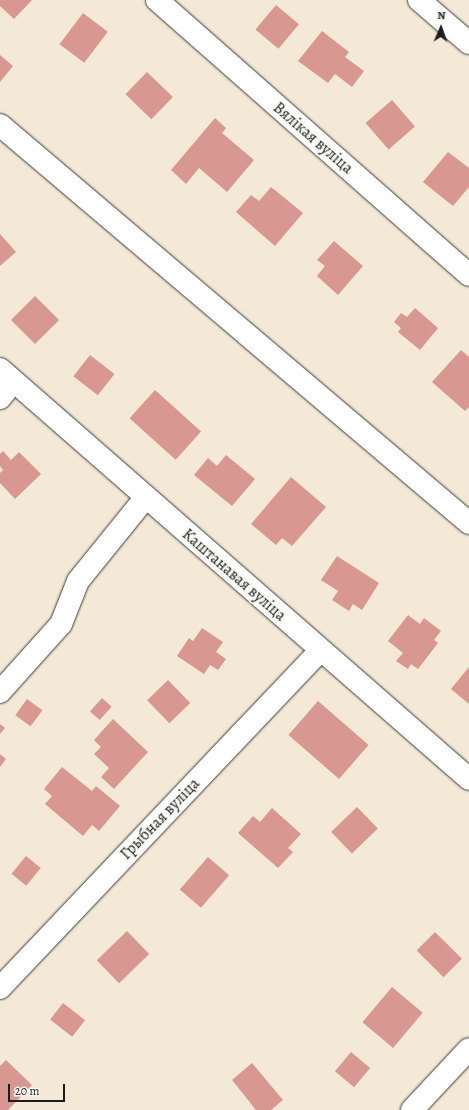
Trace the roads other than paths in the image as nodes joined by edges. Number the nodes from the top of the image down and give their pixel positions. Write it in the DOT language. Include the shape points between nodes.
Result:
graph roads {
  1 [pos="157,0"];
  2 [pos="419,0"];
  3 [pos="469,43"];
  4 [pos="0,125"];
  5 [pos="469,275"];
  6 [pos="4,383"];
  7 [pos="146,497"];
  8 [pos="469,523"];
  9 [pos="320,651"];
  10 [pos="0,692"];
  11 [pos="469,779"];
  12 [pos="0,988"];
  13 [pos="469,1049"];
  14 [pos="412,1110"];
  1 -- 5 [label="street, Вялікая вуліца"];
  2 -- 3 [label="street"];
  4 -- 8 [label="street"];
  6 -- 7 [label="street, Каштанавая вуліца"];
  7 -- 9 [label="street, Каштанавая вуліца"];
  7 -- 10 [label="street" via="78,581 61,624"];
  9 -- 11 [label="street, Каштанавая вуліца"];
  9 -- 12 [label="street, Грыбная вуліца"];
  13 -- 14 [label="street"];
}
